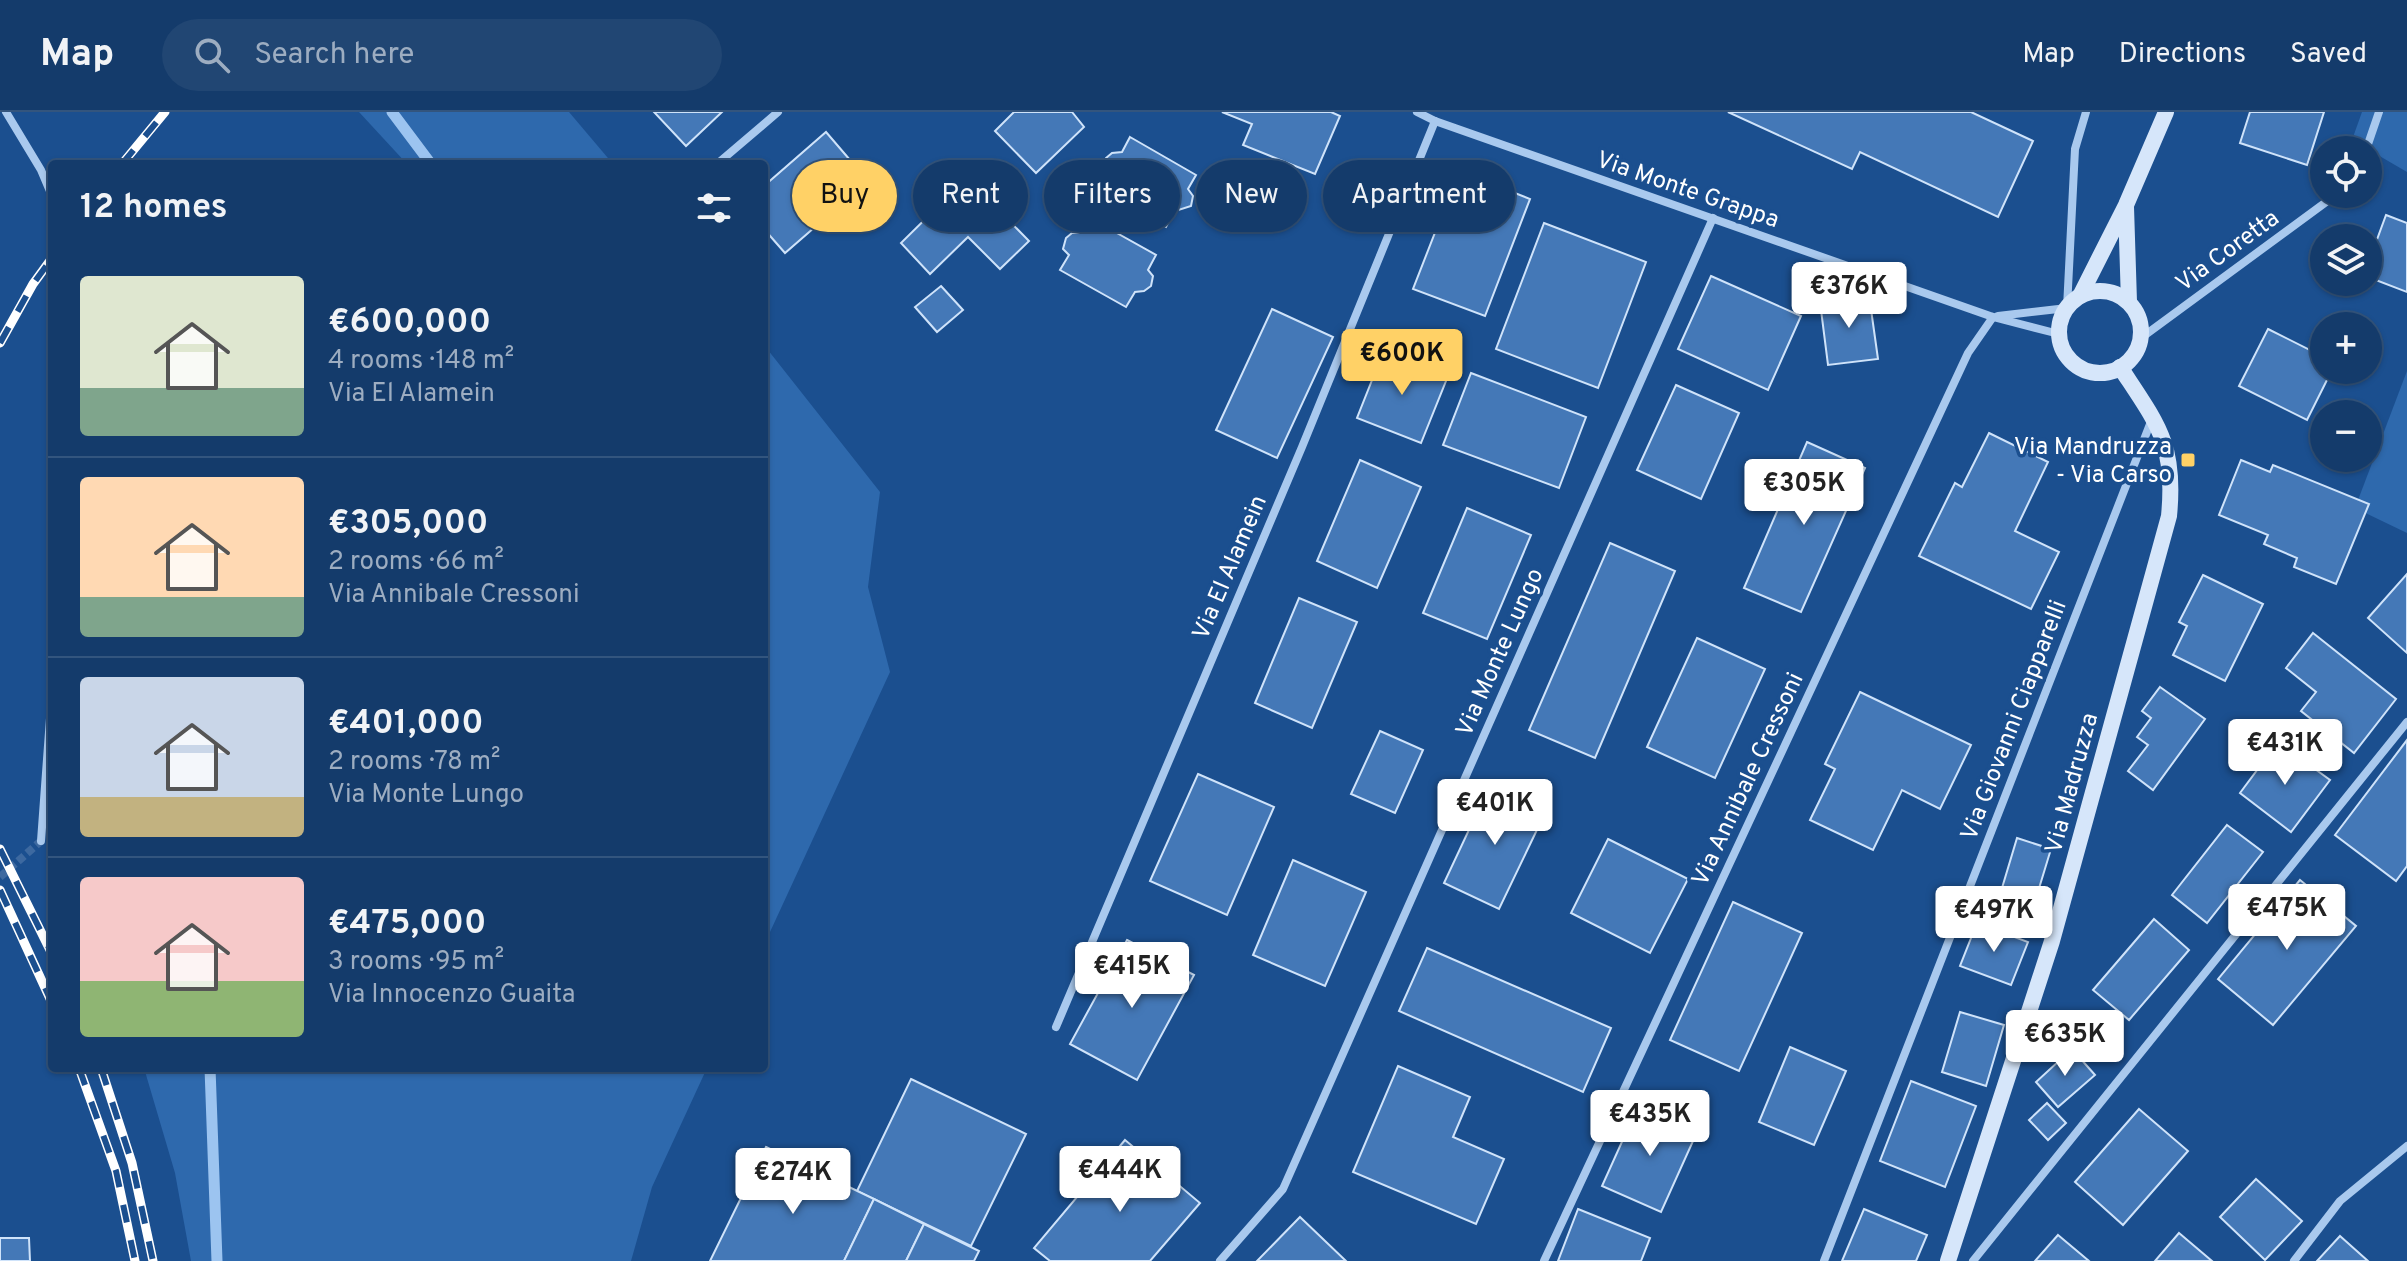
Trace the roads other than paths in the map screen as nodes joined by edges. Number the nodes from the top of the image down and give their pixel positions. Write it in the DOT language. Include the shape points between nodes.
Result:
graph roads {
  1 [pos="6,112"];
  2 [pos="778,112"];
  3 [pos="1417,112"];
  4 [pos="2086,112"];
  5 [pos="2166,112"];
  6 [pos="2379,112"];
  7 [pos="1435,121"];
  8 [pos="2371,136"];
  9 [pos="722,160"];
  10 [pos="48,187"];
  11 [pos="2126,205"];
  12 [pos="2318,208"];
  13 [pos="1713,218"];
  14 [pos="2080,296"];
  15 [pos="2129,302"];
  16 [pos="2067,308"];
  17 [pos="1993,317"];
  18 [pos="2059,334"];
  19 [pos="2141,338"];
  20 [pos="2120,367"];
  21 [pos="2153,417"];
  22 [pos="2407,722"];
  23 [pos="48,746"];
  24 [pos="41,841"];
  25 [pos="1056,1027"];
  26 [pos="2407,1146"];
  27 [pos="1220,1261"];
  28 [pos="1544,1261"];
  29 [pos="1824,1261"];
  30 [pos="1948,1261"];
  31 [pos="1973,1261"];
  32 [pos="2294,1261"];
  1 -- 10 [label="street"];
  2 -- 9 [label="street"];
  3 -- 7 [label="street, Via Monte Grappa"];
  4 -- 16 [label="street" via="2075,149"];
  5 -- 11 [label="street"];
  6 -- 8 [label="street"];
  7 -- 13 [label="street, Via Monte Grappa"];
  7 -- 25 [label="street, Via El Alamein"];
  11 -- 14 [label="street"];
  11 -- 15 [label="street"];
  12 -- 19 [label="street, Via Coretta"];
  13 -- 17 [label="street, Via Monte Grappa"];
  13 -- 27 [label="street, Via Monte Lungo" via="1283,1189"];
  14 -- 15 [label="street" via="2115,292"];
  14 -- 16 [label="street"];
  15 -- 19 [label="street" via="2141,324"];
  16 -- 17 [label="street"];
  16 -- 18 [label="street"];
  17 -- 18 [label="street, Via Monte Grappa"];
  17 -- 28 [label="street, Via Annibale Cressoni" via="1968,353"];
  18 -- 20 [label="street" via="2070,359 2082,368 2107,372"];
  19 -- 20 [label="street" via="2132,358"];
  20 -- 21 [label="street, Via Madruzza"];
  21 -- 29 [label="street, Via Giovanni Ciapparelli"];
  21 -- 30 [label="street, Via Madruzza" via="2171,463 2169,516 2052,941"];
  22 -- 31 [label="street"];
  23 -- 24 [label="street"];
  26 -- 32 [label="street" via="2340,1201"];
}
